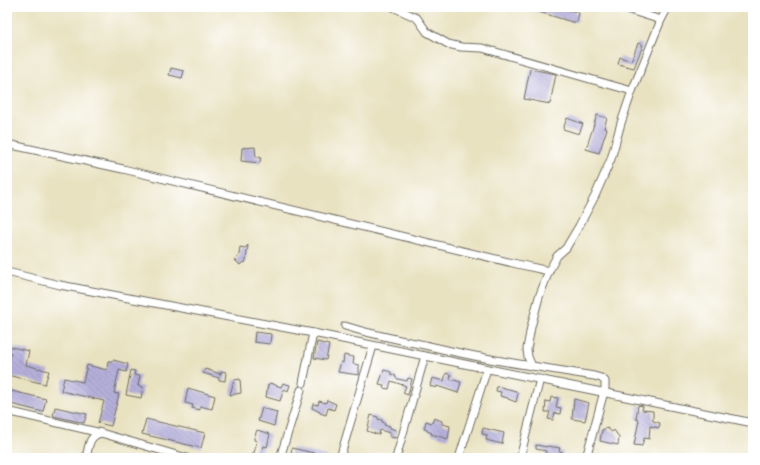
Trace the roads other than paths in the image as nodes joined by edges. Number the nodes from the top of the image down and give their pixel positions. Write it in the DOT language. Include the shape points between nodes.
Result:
graph roads {
  1 [pos="393,7"];
  2 [pos="620,7"];
  3 [pos="668,7"];
  4 [pos="661,20"];
  5 [pos="632,91"];
  6 [pos="7,144"];
  7 [pos="549,271"];
  8 [pos="7,272"];
  9 [pos="345,326"];
  10 [pos="313,333"];
  11 [pos="373,346"];
  12 [pos="425,356"];
  13 [pos="532,366"];
  14 [pos="488,369"];
  15 [pos="540,379"];
  16 [pos="603,392"];
  17 [pos="7,411"];
  18 [pos="753,423"];
  19 [pos="105,434"];
  20 [pos="86,458"];
  21 [pos="187,458"];
  22 [pos="280,458"];
  23 [pos="340,458"];
  24 [pos="396,458"];
  25 [pos="459,458"];
  26 [pos="520,458"];
  27 [pos="586,458"];
  1 -- 5 [label="street" via="417,18 427,32 448,44 482,48"];
  2 -- 4 [label="street"];
  3 -- 4 [label="street"];
  4 -- 5 [label="street"];
  5 -- 7 [label="street" via="611,159 594,196 566,248 556,256"];
  6 -- 7 [label="street" via="123,169"];
  7 -- 13 [label="street" via="539,297 527,349"];
  8 -- 10 [label="street" via="60,285"];
  9 -- 13 [label="street" via="425,346"];
  10 -- 11 [label="street"];
  10 -- 22 [label="street" via="302,386"];
  11 -- 12 [label="street"];
  11 -- 23 [label="street"];
  12 -- 14 [label="street"];
  12 -- 24 [label="street"];
  13 -- 16 [label="street" via="601,378 605,381"];
  14 -- 15 [label="street"];
  14 -- 25 [label="street"];
  15 -- 16 [label="street"];
  15 -- 26 [label="street"];
  16 -- 18 [label="street"];
  16 -- 27 [label="street"];
  17 -- 19 [label="street"];
  19 -- 20 [label="street" via="97,434 91,438"];
  19 -- 21 [label="street"];
}
